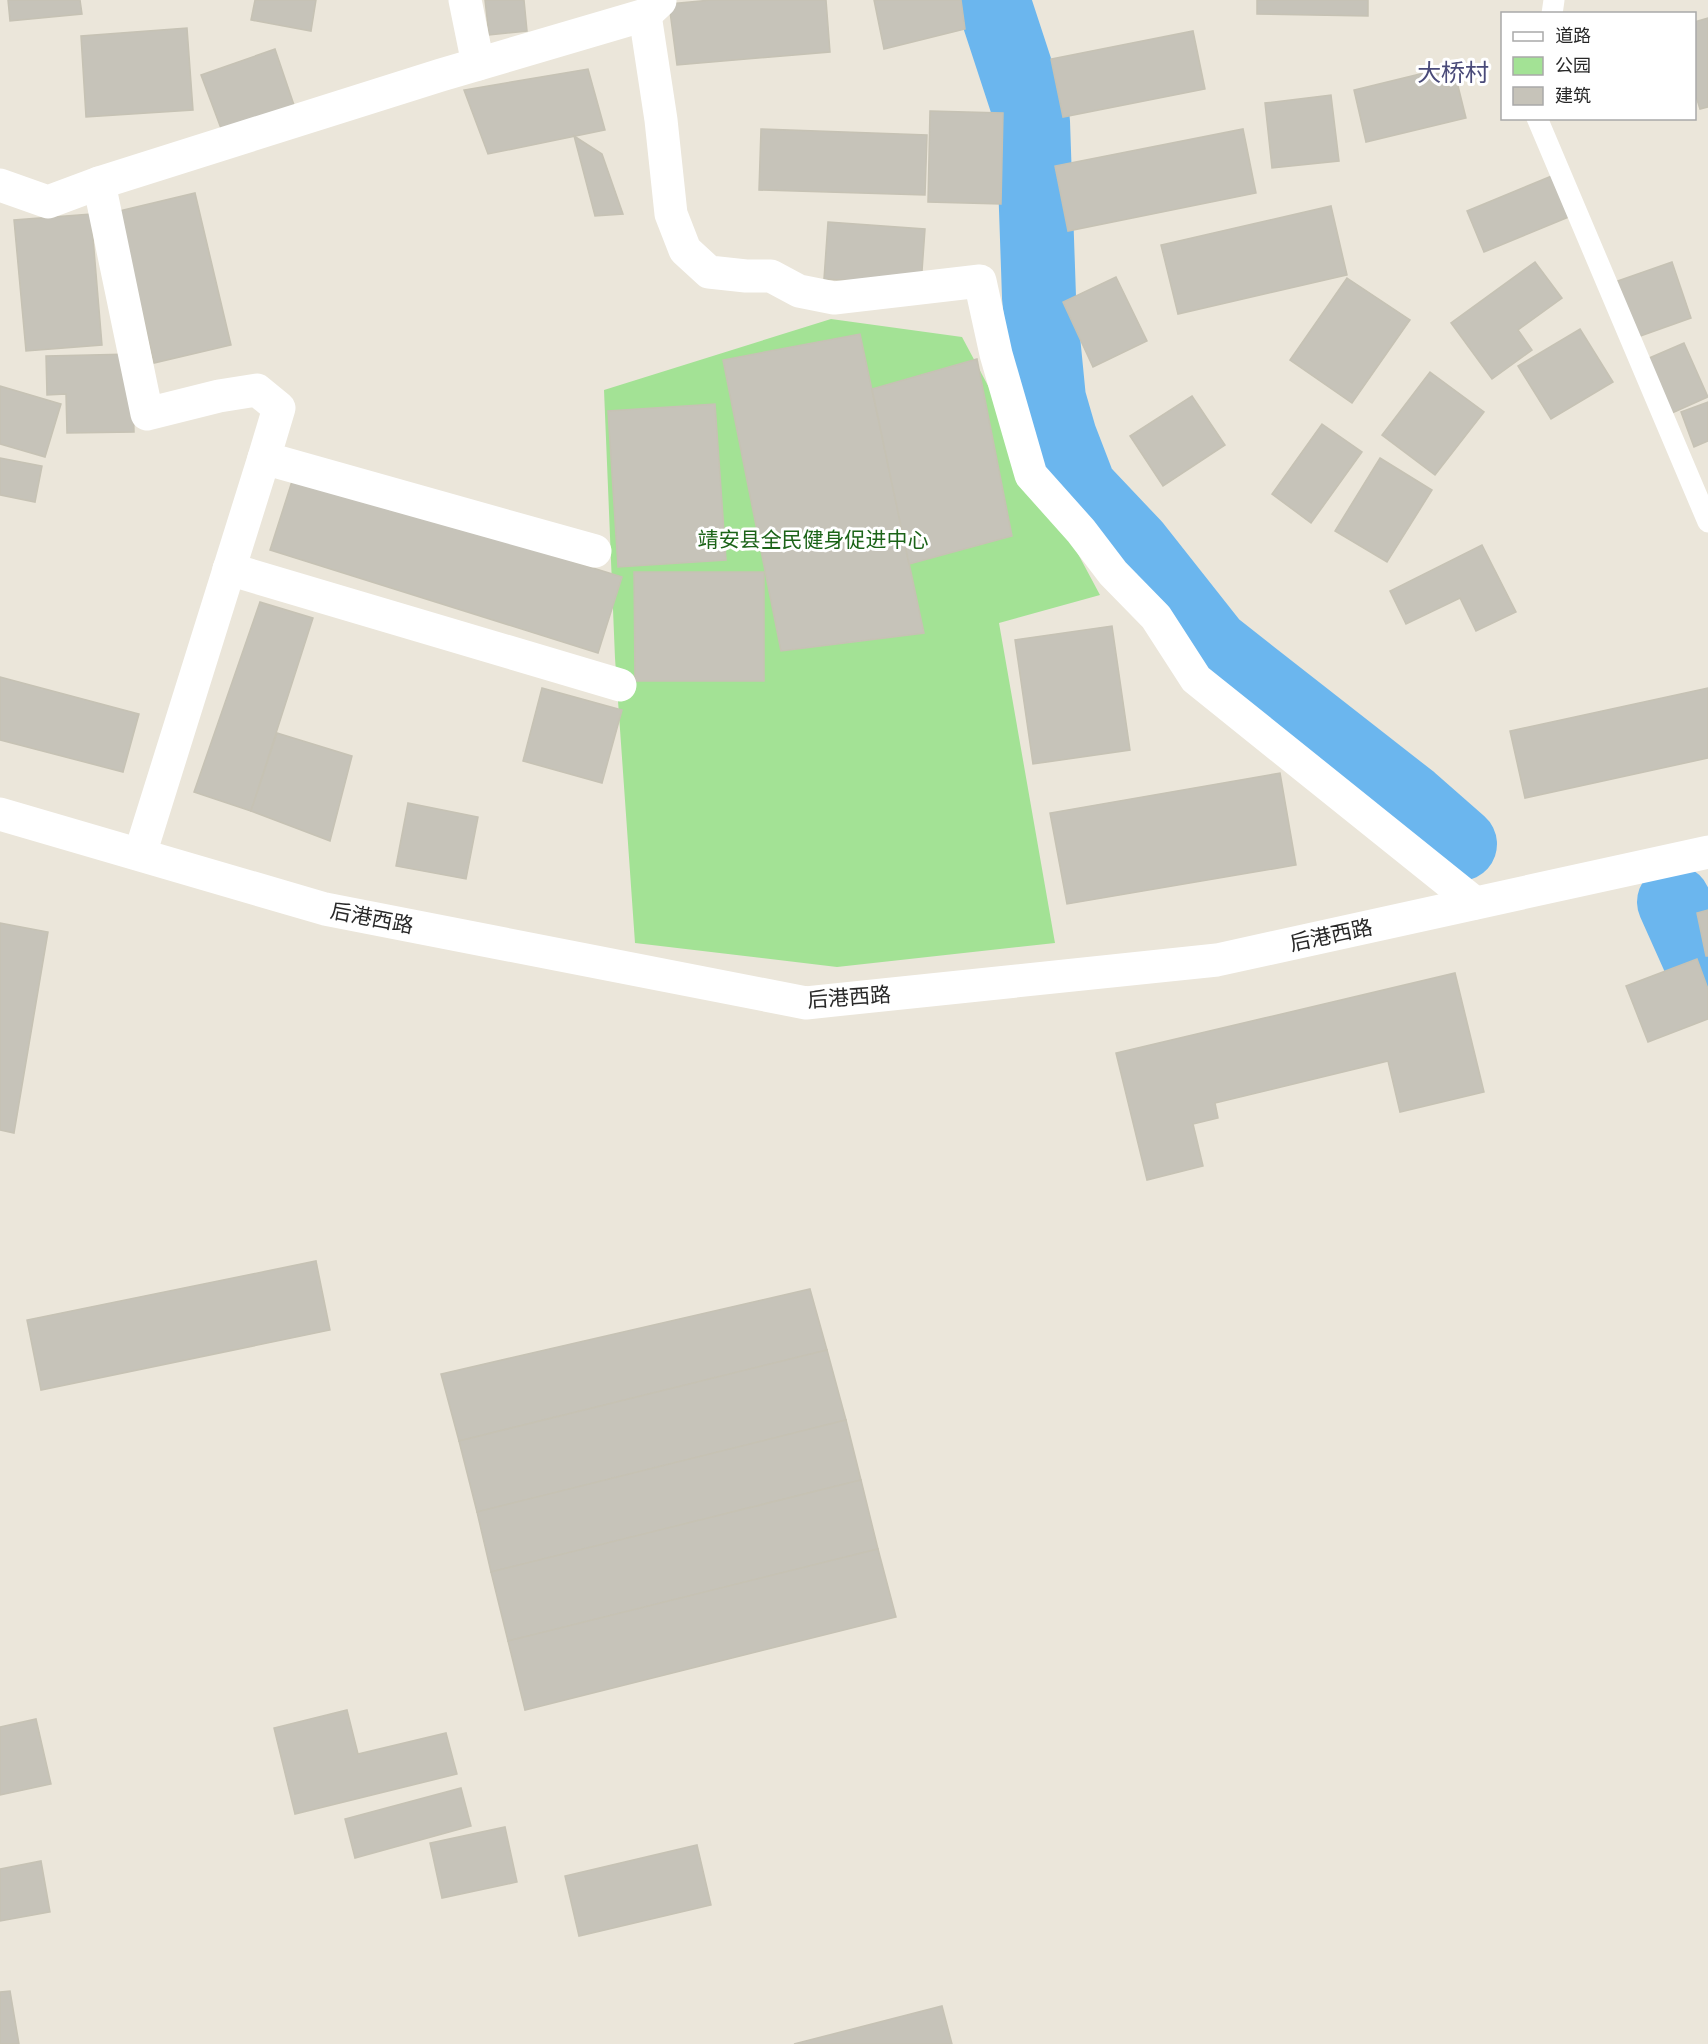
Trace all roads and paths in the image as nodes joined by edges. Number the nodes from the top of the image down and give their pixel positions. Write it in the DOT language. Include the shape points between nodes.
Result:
graph roads {
  1 [pos="465,0"];
  2 [pos="653,8"];
  3 [pos="478,64"];
  4 [pos="1539,120"];
  5 [pos="99,183"];
  6 [pos="0,185"];
  7 [pos="264,458"];
  8 [pos="1708,522"];
  9 [pos="595,551"];
  10 [pos="229,568"];
  11 [pos="620,685"];
  12 [pos="0,814"];
  13 [pos="1708,852"];
  14 [pos="140,855"];
  15 [pos="1475,903"];
  1 -- 3 [label="street"];
  2 -- 3 [label="street"];
  2 -- 15 [label="street" via="671,214 685,249 709,272 771,276 799,291 834,298 980,281 996,354 1031,475 1113,573 1156,616 1196,679"];
  3 -- 5 [label="street"];
  4 -- 8 [label="lane"];
  5 -- 6 [label="street" via="48,202"];
  5 -- 7 [label="street" via="147,414 257,390 279,408"];
  7 -- 9 [label="street"];
  7 -- 10 [label="street"];
  10 -- 11 [label="street"];
  10 -- 14 [label="street"];
  12 -- 14 [label="street, 后港西路"];
  13 -- 15 [label="street, 后港西路"];
  14 -- 15 [label="street, 后港西路" via="325,909 806,1002 1217,960"];
}
